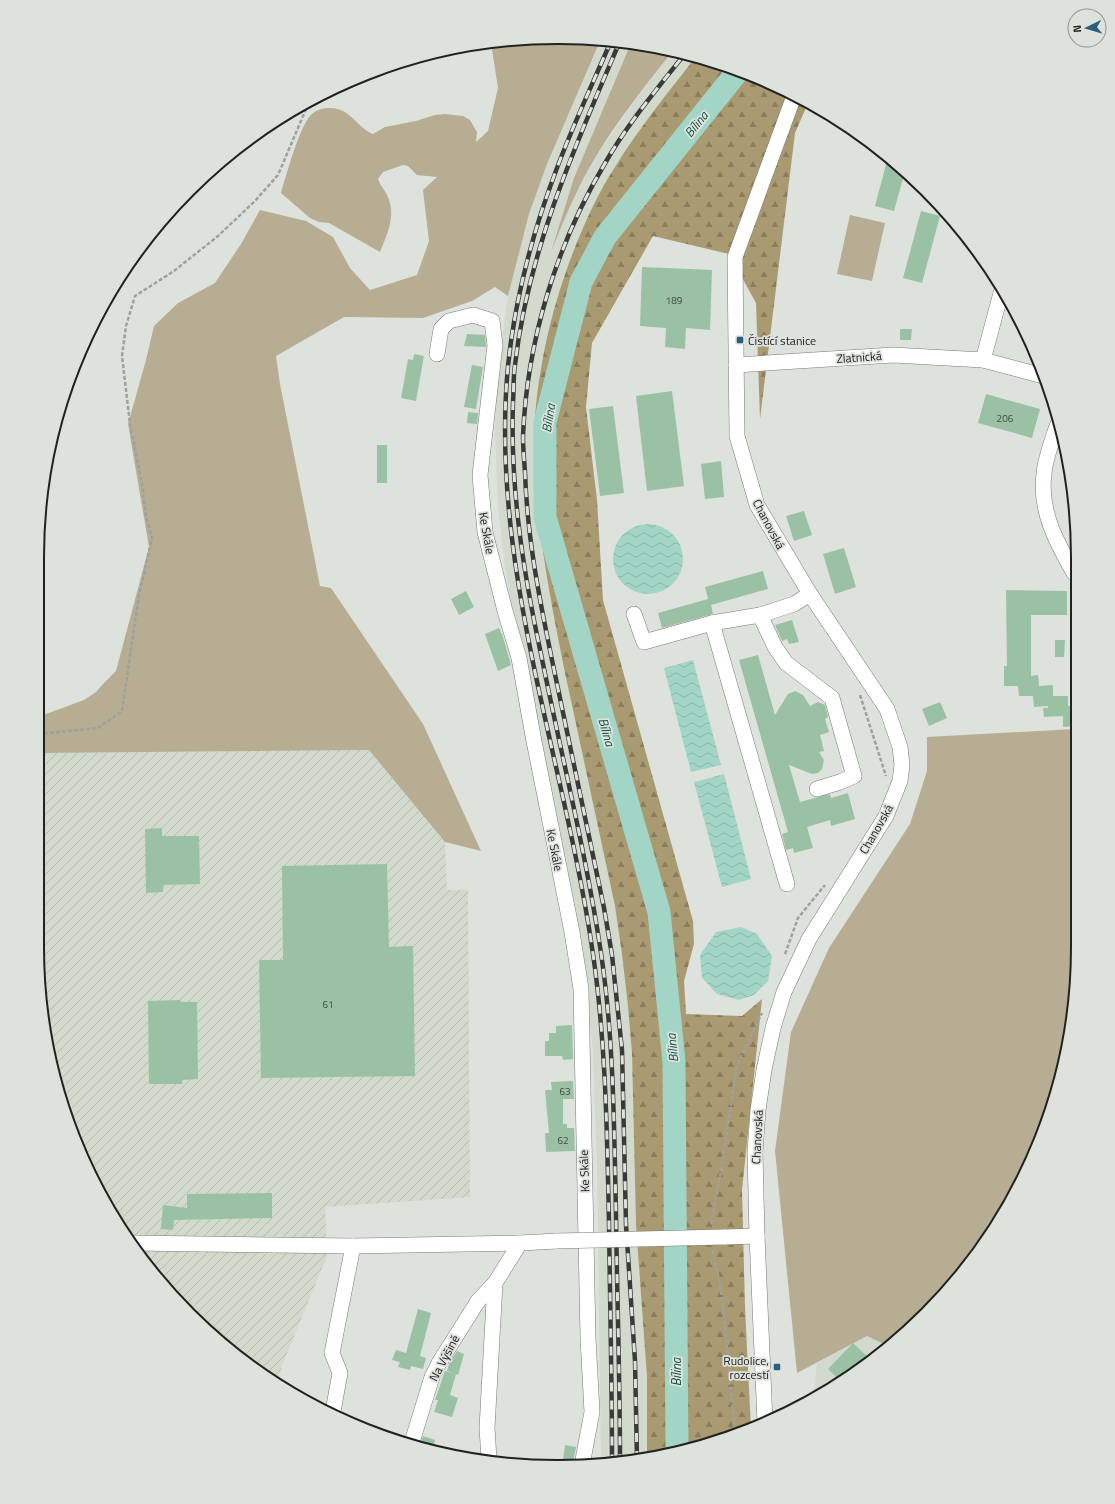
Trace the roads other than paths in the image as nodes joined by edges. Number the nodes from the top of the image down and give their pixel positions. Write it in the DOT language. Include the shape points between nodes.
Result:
graph roads {
  1 [pos="792,101"];
  2 [pos="1000,297"];
  3 [pos="437,354"];
  4 [pos="983,360"];
  5 [pos="736,365"];
  6 [pos="1037,374"];
  7 [pos="1055,432"];
  8 [pos="1071,567"];
  9 [pos="810,594"];
  10 [pos="634,614"];
  11 [pos="760,615"];
  12 [pos="712,623"];
  13 [pos="817,789"];
  14 [pos="787,884"];
  15 [pos="757,1236"];
  16 [pos="520,1243"];
  17 [pos="139,1244"];
  18 [pos="353,1246"];
  19 [pos="495,1283"];
  20 [pos="333,1409"];
  21 [pos="765,1416"];
  22 [pos="413,1439"];
  23 [pos="489,1456"];
  24 [pos="583,1459"];
  1 -- 5 [label="street, Chanovská" via="735,257"];
  2 -- 4 [label="street"];
  3 -- 24 [label="street, Ke Skále" via="441,329 449,321 473,315 492,321 495,345 480,475 485,532 519,658 581,989 588,1338 592,1412"];
  4 -- 5 [label="street, Zlatnická" via="893,355"];
  4 -- 6 [label="street, Zlatnická"];
  5 -- 9 [label="street, Chanovská" via="737,436 757,506"];
  7 -- 8 [label="street" via="1044,474 1044,504 1051,529"];
  9 -- 11 [label="street" via="794,604"];
  9 -- 15 [label="street, Chanovská" via="887,709 900,747 902,765 900,782 886,816 809,939 784,992 771,1035 758,1110 755,1152"];
  10 -- 12 [label="street" via="644,642"];
  11 -- 12 [label="street"];
  11 -- 13 [label="street" via="775,647 786,663 832,698 854,776"];
  12 -- 14 [label="street"];
  15 -- 16 [label="street, bridge"];
  15 -- 21 [label="street, Chanovská"];
  16 -- 18 [label="street"];
  16 -- 19 [label="street"];
  17 -- 18 [label="street"];
  18 -- 20 [label="street" via="332,1353 340,1373"];
  19 -- 22 [label="street, Na Výšině" via="478,1301 439,1363 432,1377"];
  19 -- 23 [label="street" via="487,1428"];
}
